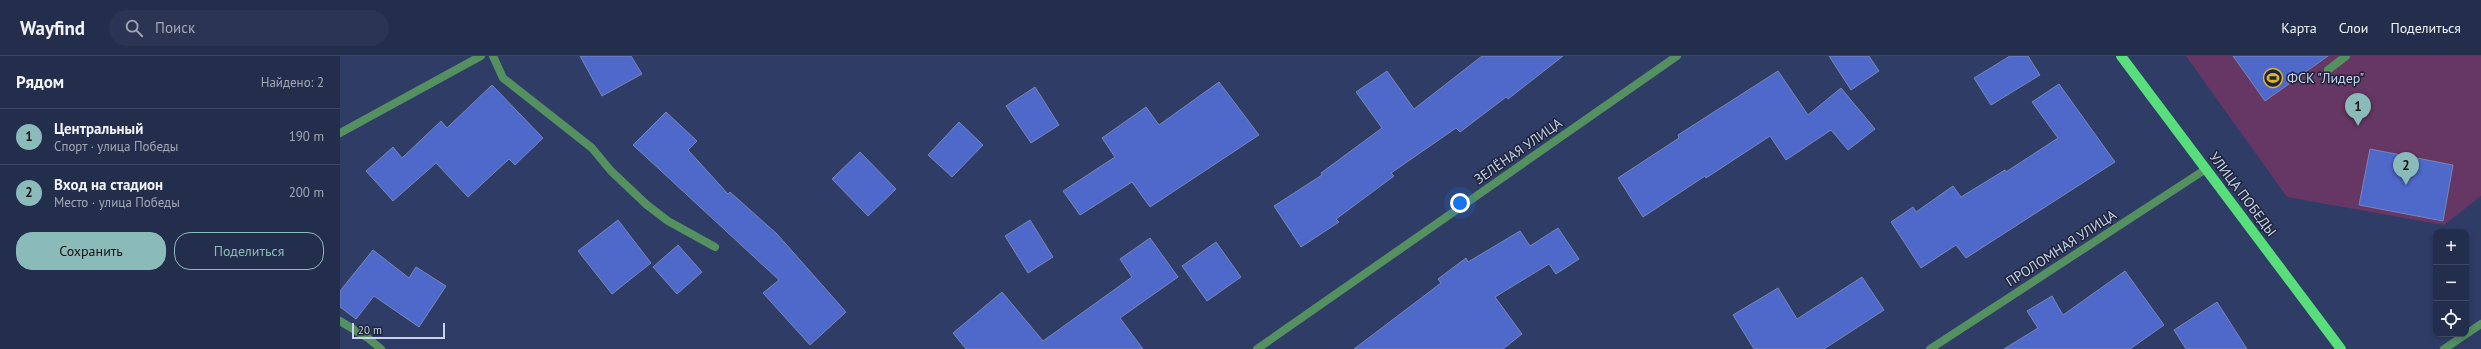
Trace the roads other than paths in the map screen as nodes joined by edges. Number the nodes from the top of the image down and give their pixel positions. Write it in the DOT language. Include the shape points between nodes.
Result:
graph roads {
  1 [pos="481,56"];
  2 [pos="492,56"];
  3 [pos="1677,56"];
  4 [pos="2121,56"];
  5 [pos="2346,56"];
  6 [pos="2328,70"];
  7 [pos="340,133"];
  8 [pos="2206,169"];
  9 [pos="715,247"];
  10 [pos="340,321"];
  11 [pos="2481,324"];
  12 [pos="381,349"];
  13 [pos="1257,349"];
  14 [pos="1930,349"];
  15 [pos="2341,349"];
  16 [pos="2444,349"];
  1 -- 7 [label="street"];
  2 -- 9 [label="street" via="503,78 592,148 611,171 646,205 668,221"];
  3 -- 13 [label="street, ЗЕЛЁНАЯ УЛИЦА"];
  4 -- 8 [label="main road, УЛИЦА ПОБЕДЫ"];
  5 -- 6 [label="street"];
  8 -- 14 [label="street, ПРОЛОМНАЯ УЛИЦА"];
  8 -- 15 [label="main road, УЛИЦА ПОБЕДЫ"];
  10 -- 12 [label="street"];
  11 -- 16 [label="street"];
}
